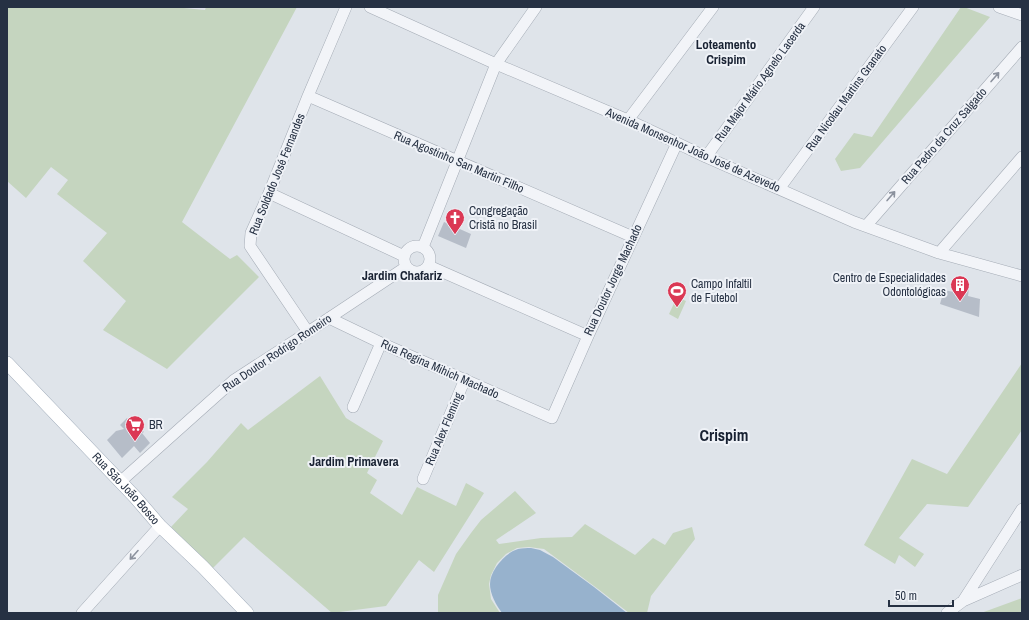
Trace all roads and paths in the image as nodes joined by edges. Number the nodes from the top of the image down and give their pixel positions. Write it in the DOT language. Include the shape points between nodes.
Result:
graph roads {
  1 [pos="346,7"];
  2 [pos="370,7"];
  3 [pos="536,7"];
  4 [pos="713,7"];
  5 [pos="814,7"];
  6 [pos="913,7"];
  7 [pos="999,7"];
  8 [pos="1022,15"];
  9 [pos="1022,47"];
  10 [pos="496,64"];
  11 [pos="308,96"];
  12 [pos="628,120"];
  13 [pos="677,143"];
  14 [pos="706,157"];
  15 [pos="1022,157"];
  16 [pos="457,161"];
  17 [pos="779,189"];
  18 [pos="269,193"];
  19 [pos="866,226"];
  20 [pos="633,237"];
  21 [pos="423,247"];
  22 [pos="939,253"];
  23 [pos="405,261"];
  24 [pos="429,266"];
  25 [pos="1021,274"];
  26 [pos="329,318"];
  27 [pos="308,332"];
  28 [pos="588,336"];
  29 [pos="381,343"];
  30 [pos="7,363"];
  31 [pos="465,379"];
  32 [pos="353,407"];
  33 [pos="552,418"];
  34 [pos="423,479"];
  35 [pos="120,482"];
  36 [pos="1022,509"];
  37 [pos="160,526"];
  38 [pos="1022,575"];
  39 [pos="964,601"];
  40 [pos="82,613"];
  41 [pos="248,613"];
  42 [pos="947,613"];
  1 -- 11 [label="street, Rua Soldado José Fernandes"];
  2 -- 10 [label="street, Avenida Monsenhor João José de Azevedo"];
  3 -- 10 [label="street"];
  4 -- 12 [label="street"];
  5 -- 14 [label="street, Rua Major Mário Agnelo Lacerda"];
  6 -- 17 [label="street, Rua Nicolau Martins Granato"];
  7 -- 8 [label="street"];
  19 -- 9 [label="street, Rua Pedro da Cruz Salgado, one-way"];
  10 -- 12 [label="street, Avenida Monsenhor João José de Azevedo"];
  10 -- 16 [label="street"];
  11 -- 16 [label="street, Rua Agostinho San Martin Filho"];
  11 -- 18 [label="street, Rua Soldado José Fernandes"];
  12 -- 13 [label="street, Avenida Monsenhor João José de Azevedo"];
  13 -- 14 [label="street, Avenida Monsenhor João José de Azevedo"];
  13 -- 20 [label="street, Rua Doutor Jorge Machado"];
  14 -- 17 [label="street, Avenida Monsenhor João José de Azevedo"];
  15 -- 22 [label="street"];
  16 -- 20 [label="street, Rua Agostinho San Martin Filho"];
  16 -- 21 [label="street"];
  17 -- 19 [label="street, Avenida Monsenhor João José de Azevedo"];
  18 -- 23 [label="street"];
  18 -- 27 [label="street, Rua Soldado José Fernandes" via="251,233 250,246"];
  19 -- 22 [label="street, Avenida Monsenhor João José de Azevedo"];
  20 -- 28 [label="street, Rua Doutor Jorge Machado"];
  21 -- 23 [label="street" via="415,246 408,249"];
  21 -- 24 [label="street" via="429,252"];
  22 -- 25 [label="street, Avenida Monsenhor João José de Azevedo"];
  23 -- 24 [label="street" via="411,271 418,273"];
  23 -- 26 [label="street, Rua Doutor Rodrigo Romeiro"];
  24 -- 28 [label="street"];
  26 -- 27 [label="street, Rua Doutor Rodrigo Romeiro"];
  26 -- 29 [label="street, Rua Regina Mihich Machado"];
  27 -- 35 [label="street, Rua Doutor Rodrigo Romeiro" via="234,380"];
  28 -- 33 [label="street, Rua Doutor Jorge Machado"];
  29 -- 31 [label="street, Rua Regina Mihich Machado"];
  29 -- 32 [label="street"];
  30 -- 35 [label="main road, Rua São João Bosco"];
  31 -- 33 [label="street, Rua Regina Mihich Machado"];
  31 -- 34 [label="street, Rua Alex Fleming"];
  35 -- 37 [label="main road, Rua São João Bosco"];
  36 -- 39 [label="street"];
  37 -- 40 [label="street, one-way"];
  37 -- 41 [label="main road, Rua São João Bosco"];
  38 -- 39 [label="street"];
  39 -- 42 [label="street"];
}
